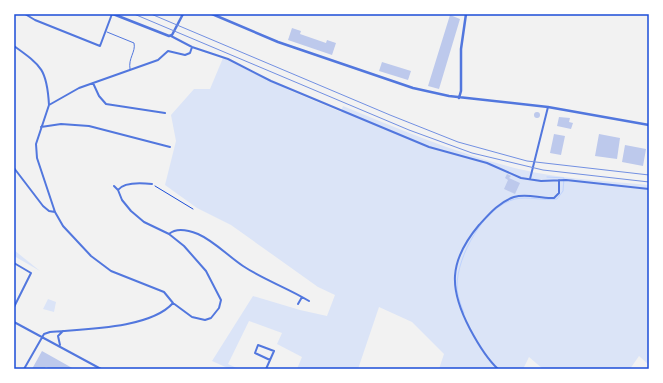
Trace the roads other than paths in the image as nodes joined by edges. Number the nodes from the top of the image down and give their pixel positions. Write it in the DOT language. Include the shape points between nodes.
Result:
graph roads {
  1 [pos="24,14"];
  2 [pos="112,14"];
  3 [pos="183,14"];
  4 [pos="212,14"];
  5 [pos="466,14"];
  6 [pos="106,31"];
  7 [pos="171,36"];
  8 [pos="14,46"];
  9 [pos="192,46"];
  10 [pos="130,69"];
  11 [pos="93,83"];
  12 [pos="459,98"];
  13 [pos="49,105"];
  14 [pos="548,107"];
  15 [pos="165,113"];
  16 [pos="649,125"];
  17 [pos="41,128"];
  18 [pos="170,147"];
  19 [pos="14,168"];
  20 [pos="530,179"];
  21 [pos="559,180"];
  22 [pos="152,184"];
  23 [pos="114,186"];
  24 [pos="649,189"];
  25 [pos="118,190"];
  26 [pos="55,212"];
  27 [pos="169,234"];
  28 [pos="14,263"];
  29 [pos="302,297"];
  30 [pos="309,301"];
  31 [pos="174,303"];
  32 [pos="298,304"];
  33 [pos="14,307"];
  34 [pos="14,322"];
  35 [pos="63,331"];
  36 [pos="42,336"];
  37 [pos="61,346"];
  38 [pos="270,360"];
  39 [pos="24,369"];
  40 [pos="102,369"];
  41 [pos="266,369"];
  42 [pos="498,369"];
  1 -- 6 [label="street" via="100,46"];
  2 -- 6 [label="street"];
  2 -- 7 [label="street"];
  3 -- 7 [label="street"];
  4 -- 12 [label="street" via="260,35 353,68 413,88"];
  5 -- 12 [label="street" via="460,49"];
  6 -- 10 [label="lane" via="134,43 129,62"];
  7 -- 9 [label="street"];
  8 -- 13 [label="street" via="41,68 47,83"];
  9 -- 10 [label="street" via="190,53 185,55 168,51 158,60"];
  9 -- 20 [label="street" via="228,59 271,81 428,146"];
  10 -- 11 [label="street"];
  11 -- 13 [label="street"];
  11 -- 15 [label="street" via="106,104"];
  12 -- 14 [label="street"];
  13 -- 17 [label="street"];
  14 -- 16 [label="street"];
  14 -- 20 [label="street"];
  17 -- 18 [label="street" via="61,124 89,126"];
  17 -- 26 [label="street" via="36,144 37,158"];
  19 -- 26 [label="street" via="47,210"];
  20 -- 21 [label="street"];
  21 -- 24 [label="street"];
  21 -- 42 [label="street" via="558,193 554,198 523,196 498,205 474,231 458,262 454,292 484,354"];
  22 -- 25 [label="street" via="122,186"];
  23 -- 25 [label="street"];
  25 -- 27 [label="street" via="131,211 144,222"];
  26 -- 31 [label="street" via="70,234 98,262 118,274 164,292"];
  27 -- 29 [label="street" via="180,229 206,238 244,267"];
  27 -- 31 [label="street" via="198,260 221,300 216,314 205,320 192,317"];
  28 -- 33 [label="street" via="31,273"];
  29 -- 30 [label="street"];
  29 -- 32 [label="street"];
  31 -- 35 [label="street" via="161,314 151,318 109,327"];
  34 -- 36 [label="street"];
  35 -- 36 [label="street" via="50,332"];
  35 -- 37 [label="street" via="58,340"];
  36 -- 37 [label="street"];
  36 -- 39 [label="street"];
  37 -- 40 [label="street"];
  38 -- 38 [label="street" via="274,352 258,345 255,353"];
  38 -- 41 [label="street"];
}
